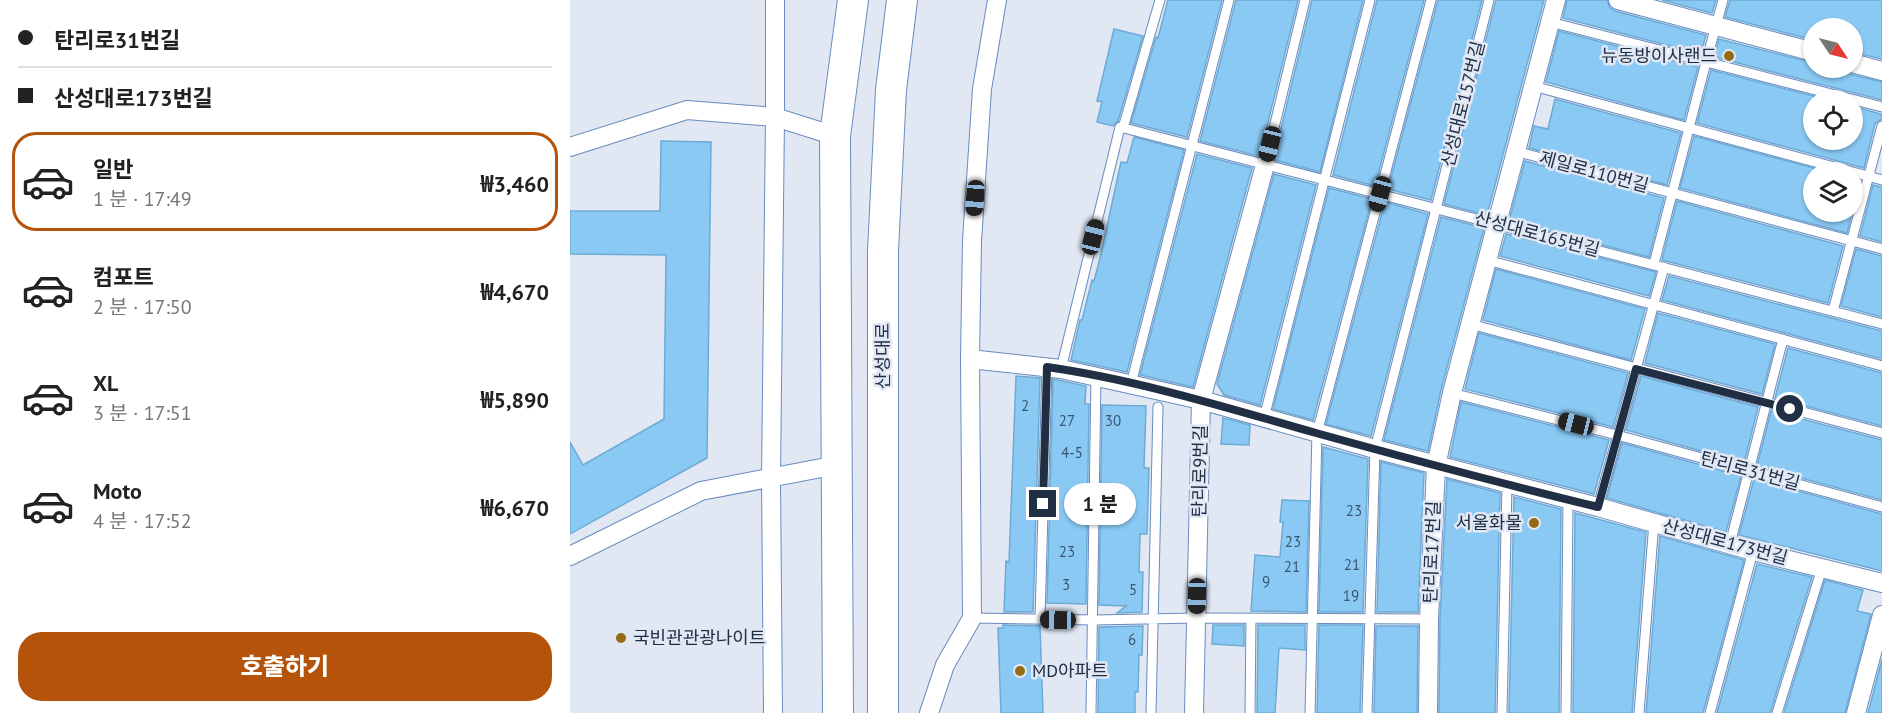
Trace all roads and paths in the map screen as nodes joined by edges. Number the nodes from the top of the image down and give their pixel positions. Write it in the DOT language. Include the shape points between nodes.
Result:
graph roads {
  1 [pos="775,0"];
  2 [pos="853,0"];
  3 [pos="902,0"];
  4 [pos="997,0"];
  5 [pos="1160,0"];
  6 [pos="1229,0"];
  7 [pos="1305,0"];
  8 [pos="1370,0"];
  9 [pos="1431,0"];
  10 [pos="1489,0"];
  11 [pos="1556,0"];
  12 [pos="1618,0"];
  13 [pos="1723,0"];
  14 [pos="1550,22"];
  15 [pos="1716,26"];
  16 [pos="1803,49"];
  17 [pos="1706,62"];
  18 [pos="1863,66"];
  19 [pos="1882,71"];
  20 [pos="1533,86"];
  21 [pos="1882,107"];
  22 [pos="775,117"];
  23 [pos="1882,126"];
  24 [pos="1123,128"];
  25 [pos="1689,128"];
  26 [pos="835,136"];
  27 [pos="1191,146"];
  28 [pos="570,147"];
  29 [pos="1515,151"];
  30 [pos="1264,165"];
  31 [pos="1869,176"];
  32 [pos="1324,180"];
  33 [pos="1882,180"];
  34 [pos="1672,193"];
  35 [pos="1380,194"];
  36 [pos="1436,208"];
  37 [pos="1496,223"];
  38 [pos="1852,241"];
  39 [pos="1882,249"];
  40 [pos="1487,260"];
  41 [pos="1654,264"];
  42 [pos="1664,267"];
  43 [pos="1654,304"];
  44 [pos="1833,311"];
  45 [pos="1470,324"];
  46 [pos="1882,324"];
  47 [pos="1783,339"];
  48 [pos="970,359"];
  49 [pos="1882,366"];
  50 [pos="1054,368"];
  51 [pos="1636,369"];
  52 [pos="1096,376"];
  53 [pos="1131,384"];
  54 [pos="1452,393"];
  55 [pos="1202,400"];
  56 [pos="1767,403"];
  57 [pos="1158,407"];
  58 [pos="1264,418"];
  59 [pos="1317,433"];
  60 [pos="1882,434"];
  61 [pos="1617,435"];
  62 [pos="1375,449"];
  63 [pos="837,465"];
  64 [pos="1436,466"];
  65 [pos="1749,471"];
  66 [pos="771,478"];
  67 [pos="1508,484"];
  68 [pos="1568,500"];
  69 [pos="1598,507"];
  70 [pos="1882,507"];
  71 [pos="1654,522"];
  72 [pos="1730,544"];
  73 [pos="1753,551"];
  74 [pos="570,556"];
  75 [pos="1822,568"];
  76 [pos="1882,583"];
  77 [pos="1882,615"];
  78 [pos="972,618"];
  79 [pos="1196,618"];
  80 [pos="1369,618"];
  81 [pos="1040,619"];
  82 [pos="1251,619"];
  83 [pos="1312,619"];
  84 [pos="1429,619"];
  85 [pos="1153,620"];
  86 [pos="1094,621"];
  87 [pos="1877,654"];
  88 [pos="773,713"];
  89 [pos="838,713"];
  90 [pos="883,713"];
  91 [pos="929,713"];
  92 [pos="1091,713"];
  93 [pos="1151,713"];
  94 [pos="1194,713"];
  95 [pos="1250,713"];
  96 [pos="1310,713"];
  97 [pos="1367,713"];
  98 [pos="1428,713"];
  99 [pos="1502,713"];
  100 [pos="1566,713"];
  101 [pos="1639,713"];
  102 [pos="1710,713"];
  103 [pos="1777,713"];
  104 [pos="1856,713"];
  1 -- 22 [label="street"];
  2 -- 26 [label="main road"];
  3 -- 90 [label="main road, 산성대로" via="891,90 883,251"];
  4 -- 48 [label="street" via="981,100 972,241"];
  5 -- 24 [label="lane"];
  6 -- 27 [label="lane"];
  7 -- 30 [label="lane"];
  8 -- 32 [label="lane"];
  9 -- 35 [label="lane"];
  10 -- 36 [label="lane, 산성대로157번길"];
  11 -- 14 [label="street, 제일로110번길"];
  12 -- 15 [label="street"];
  13 -- 15 [label="lane"];
  14 -- 17 [label="lane"];
  14 -- 20 [label="street, 제일로110번길"];
  15 -- 16 [label="street"];
  15 -- 17 [label="lane"];
  17 -- 21 [label="lane"];
  17 -- 25 [label="lane"];
  18 -- 19 [label="street"];
  20 -- 25 [label="lane"];
  20 -- 29 [label="street, 제일로110번길"];
  22 -- 26 [label="street"];
  22 -- 28 [label="street" via="687,110"];
  22 -- 66 [label="street"];
  23 -- 31 [label="lane"];
  24 -- 27 [label="lane, 산성대로165번길"];
  24 -- 50 [label="lane"];
  25 -- 31 [label="lane"];
  25 -- 34 [label="lane"];
  26 -- 63 [label="main road"];
  27 -- 30 [label="lane, 산성대로165번길"];
  27 -- 53 [label="lane"];
  29 -- 34 [label="lane, 제일로110번길"];
  29 -- 37 [label="street, 제일로110번길"];
  30 -- 32 [label="lane, 산성대로165번길"];
  30 -- 55 [label="street, 탄리로9번길"];
  31 -- 33 [label="lane"];
  31 -- 38 [label="lane"];
  32 -- 35 [label="lane, 산성대로165번길"];
  32 -- 58 [label="lane"];
  34 -- 38 [label="lane, 제일로110번길"];
  34 -- 41 [label="lane"];
  35 -- 36 [label="lane, 산성대로165번길"];
  35 -- 59 [label="lane"];
  36 -- 37 [label="lane, 산성대로165번길"];
  36 -- 62 [label="lane, 산성대로157번길"];
  37 -- 40 [label="street, 탄리로17번길"];
  37 -- 41 [label="lane, 산성대로165번길"];
  38 -- 39 [label="lane, 제일로110번길"];
  38 -- 44 [label="lane"];
  40 -- 43 [label="lane"];
  40 -- 45 [label="street, 탄리로17번길"];
  41 -- 42 [label="lane, 산성대로165번길"];
  42 -- 43 [label="lane"];
  42 -- 44 [label="lane, 산성대로165번길"];
  43 -- 47 [label="lane"];
  43 -- 51 [label="lane"];
  44 -- 46 [label="lane, 산성대로165번길"];
  45 -- 51 [label="lane"];
  45 -- 54 [label="street, 탄리로17번길"];
  47 -- 49 [label="lane"];
  47 -- 56 [label="lane"];
  48 -- 50 [label="street, 산성대로173번길"];
  48 -- 78 [label="street"];
  50 -- 52 [label="street, 산성대로173번길"];
  50 -- 81 [label="lane"];
  51 -- 56 [label="lane"];
  51 -- 61 [label="lane"];
  52 -- 53 [label="street, 산성대로173번길"];
  52 -- 86 [label="lane"];
  53 -- 55 [label="street, 산성대로173번길"];
  54 -- 61 [label="lane"];
  54 -- 64 [label="street, 탄리로17번길"];
  55 -- 58 [label="street, 산성대로173번길"];
  55 -- 79 [label="street, 탄리로9번길"];
  56 -- 60 [label="lane"];
  56 -- 65 [label="lane"];
  57 -- 85 [label="lane"];
  58 -- 59 [label="street, 산성대로173번길"];
  59 -- 62 [label="street, 산성대로173번길"];
  59 -- 83 [label="lane"];
  61 -- 65 [label="lane, 탄리로31번길"];
  61 -- 69 [label="lane"];
  62 -- 64 [label="street, 산성대로173번길"];
  62 -- 80 [label="lane, 산성대로157번길"];
  63 -- 66 [label="street"];
  63 -- 89 [label="main road"];
  64 -- 67 [label="street, 산성대로173번길"];
  64 -- 84 [label="street, 탄리로17번길"];
  65 -- 70 [label="lane, 탄리로31번길"];
  65 -- 72 [label="lane"];
  66 -- 74 [label="street" via="701,491"];
  66 -- 88 [label="street"];
  67 -- 68 [label="street, 산성대로173번길"];
  67 -- 99 [label="lane"];
  68 -- 69 [label="street, 산성대로173번길"];
  68 -- 100 [label="lane"];
  69 -- 71 [label="street, 산성대로173번길"];
  71 -- 72 [label="street, 산성대로173번길"];
  71 -- 101 [label="lane"];
  72 -- 73 [label="street, 산성대로173번길"];
  73 -- 75 [label="street, 산성대로173번길"];
  73 -- 102 [label="lane"];
  75 -- 76 [label="street, 산성대로173번길"];
  75 -- 103 [label="lane"];
  77 -- 87 [label="street"];
  78 -- 81 [label="lane"];
  78 -- 91 [label="street" via="945,665"];
  79 -- 82 [label="lane"];
  79 -- 85 [label="lane"];
  79 -- 94 [label="street, 탄리로9번길"];
  80 -- 83 [label="lane"];
  80 -- 84 [label="lane"];
  80 -- 97 [label="lane, 산성대로157번길"];
  81 -- 86 [label="lane"];
  82 -- 83 [label="lane"];
  82 -- 95 [label="lane"];
  83 -- 96 [label="lane"];
  84 -- 98 [label="street, 탄리로17번길"];
  85 -- 86 [label="lane"];
  85 -- 93 [label="lane"];
  86 -- 92 [label="lane"];
  87 -- 104 [label="street"];
}
